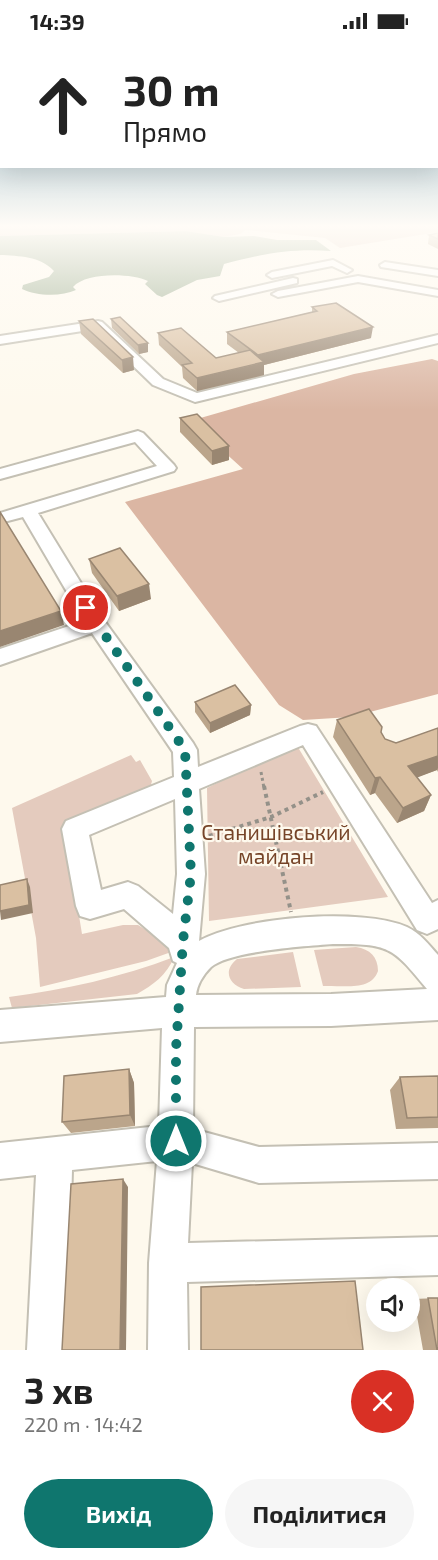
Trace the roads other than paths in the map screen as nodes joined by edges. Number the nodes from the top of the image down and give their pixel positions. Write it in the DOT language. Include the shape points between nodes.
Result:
graph roads {
  1 [pos="227,287"];
  2 [pos="243,287"];
  3 [pos="263,287"];
  4 [pos="315,287"];
  5 [pos="404,287"];
  6 [pos="251,292"];
  7 [pos="438,293"];
  8 [pos="278,294"];
  9 [pos="438,339"];
  10 [pos="0,340"];
  11 [pos="0,474"];
  12 [pos="27,511"];
  13 [pos="0,518"];
  14 [pos="96,624"];
  15 [pos="0,657"];
  16 [pos="186,785"];
  17 [pos="433,917"];
  18 [pos="398,937"];
  19 [pos="183,941"];
  20 [pos="438,979"];
  21 [pos="181,998"];
  22 [pos="438,1004"];
  23 [pos="3,1026"];
  24 [pos="176,1141"];
  25 [pos="55,1155"];
  26 [pos="0,1161"];
  27 [pos="438,1161"];
  28 [pos="438,1256"];
  29 [pos="168,1263"];
  30 [pos="47,1350"];
  31 [pos="168,1350"];
  1 -- 6 [label="street" via="216,292"];
  2 -- 6 [label="street"];
  3 -- 6 [label="street"];
  4 -- 8 [label="street"];
  5 -- 7 [label="street"];
  9 -- 10 [label="street" via="195,398 158,382 98,325"];
  11 -- 12 [label="street" via="138,436 168,468"];
  12 -- 13 [label="street"];
  12 -- 14 [label="street"];
  14 -- 15 [label="street"];
  14 -- 16 [label="street" via="185,750"];
  16 -- 17 [label="street" via="308,733"];
  16 -- 19 [label="street" via="191,874"];
  16 -- 19 [label="street" via="75,829 90,906 128,895"];
  17 -- 18 [label="street"];
  18 -- 20 [label="street"];
  18 -- 21 [label="street" via="342,929 217,947 200,957 187,974"];
  19 -- 21 [label="street"];
  21 -- 22 [label="street" via="331,1010"];
  21 -- 23 [label="street"];
  21 -- 24 [label="street" via="176,1049"];
  24 -- 25 [label="street"];
  24 -- 27 [label="street" via="259,1164"];
  24 -- 29 [label="street"];
  25 -- 26 [label="street"];
  25 -- 30 [label="street"];
  28 -- 29 [label="street"];
  29 -- 31 [label="street"];
}
